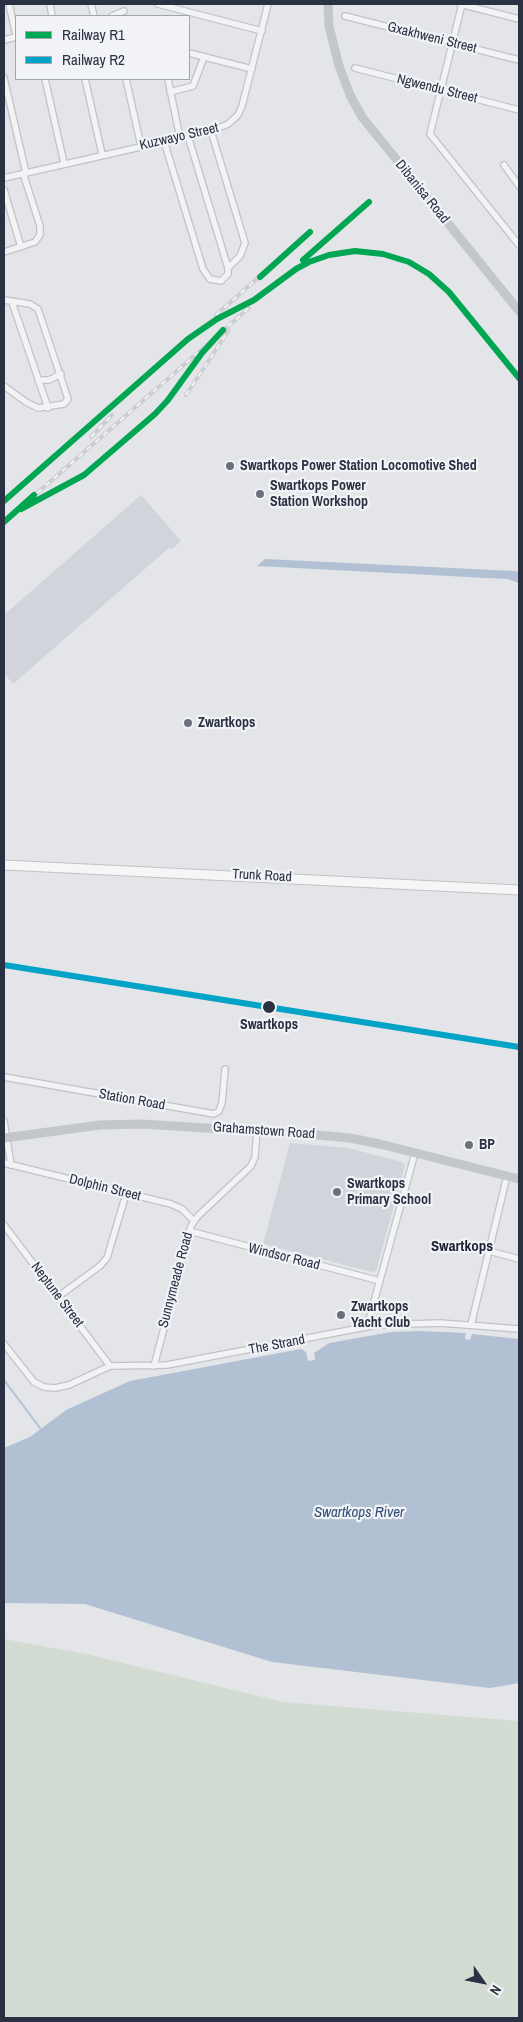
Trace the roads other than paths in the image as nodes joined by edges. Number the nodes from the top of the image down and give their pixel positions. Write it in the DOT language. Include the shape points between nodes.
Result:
graph roads {
  1 [pos="9,4"];
  2 [pos="128,4"];
  3 [pos="158,4"];
  4 [pos="268,4"];
  5 [pos="328,4"];
  6 [pos="460,4"];
  7 [pos="124,11"];
  8 [pos="114,15"];
  9 [pos="128,15"];
  10 [pos="345,16"];
  11 [pos="519,19"];
  12 [pos="15,31"];
  13 [pos="262,31"];
  14 [pos="452,43"];
  15 [pos="190,53"];
  16 [pos="204,57"];
  17 [pos="519,60"];
  18 [pos="355,68"];
  19 [pos="252,69"];
  20 [pos="4,78"];
  21 [pos="45,80"];
  22 [pos="85,80"];
  23 [pos="126,80"];
  24 [pos="168,80"];
  25 [pos="440,90"];
  26 [pos="170,92"];
  27 [pos="519,110"];
  28 [pos="212,131"];
  29 [pos="188,136"];
  30 [pos="180,138"];
  31 [pos="164,141"];
  32 [pos="141,146"];
  33 [pos="102,154"];
  34 [pos="64,163"];
  35 [pos="504,164"];
  36 [pos="24,173"];
  37 [pos="4,178"];
  38 [pos="519,186"];
  39 [pos="4,190"];
  40 [pos="519,245"];
  41 [pos="21,247"];
  42 [pos="4,252"];
  43 [pos="228,268"];
  44 [pos="4,300"];
  45 [pos="12,302"];
  46 [pos="519,311"];
  47 [pos="60,374"];
  48 [pos="38,380"];
  49 [pos="4,386"];
  50 [pos="48,408"];
  51 [pos="4,865"];
  52 [pos="519,890"];
  53 [pos="225,1069"];
  54 [pos="4,1077"];
  55 [pos="4,1121"];
  56 [pos="257,1130"];
  57 [pos="5,1137"];
  58 [pos="415,1153"];
  59 [pos="4,1163"];
  60 [pos="11,1165"];
  61 [pos="507,1176"];
  62 [pos="519,1179"];
  63 [pos="126,1194"];
  64 [pos="194,1221"];
  65 [pos="4,1225"];
  66 [pos="189,1231"];
  67 [pos="489,1251"];
  68 [pos="519,1259"];
  69 [pos="380,1281"];
  70 [pos="59,1296"];
  71 [pos="471,1325"];
  72 [pos="367,1327"];
  73 [pos="519,1329"];
  74 [pos="4,1344"];
  75 [pos="110,1366"];
  76 [pos="154,1366"];
  1 -- 12 [label="street"];
  2 -- 7 [label="street"];
  3 -- 13 [label="street"];
  4 -- 13 [label="street, Kuzwayo Street"];
  5 -- 46 [label="main road, Dibanisa Road" via="339,66 362,117"];
  6 -- 11 [label="street"];
  6 -- 14 [label="street"];
  7 -- 8 [label="street"];
  7 -- 9 [label="street"];
  10 -- 14 [label="street, Gxakhweni Street"];
  13 -- 19 [label="street, Kuzwayo Street"];
  14 -- 17 [label="street, Gxakhweni Street"];
  14 -- 25 [label="street"];
  15 -- 16 [label="street"];
  16 -- 19 [label="street"];
  16 -- 26 [label="street" via="194,86"];
  18 -- 25 [label="street, Ngwendu Street"];
  19 -- 28 [label="street, Kuzwayo Street" via="238,115"];
  20 -- 36 [label="street"];
  21 -- 34 [label="street"];
  22 -- 33 [label="street"];
  23 -- 32 [label="street"];
  24 -- 26 [label="street"];
  25 -- 27 [label="street, Ngwendu Street"];
  25 -- 40 [label="street" via="430,134"];
  26 -- 30 [label="street"];
  28 -- 29 [label="street, Kuzwayo Street"];
  28 -- 43 [label="street" via="245,243 240,256"];
  29 -- 30 [label="street, Kuzwayo Street"];
  29 -- 43 [label="street"];
  30 -- 31 [label="street, Kuzwayo Street"];
  31 -- 32 [label="street, Kuzwayo Street"];
  31 -- 43 [label="street" via="205,273 221,281 228,274"];
  32 -- 33 [label="street, Kuzwayo Street"];
  33 -- 34 [label="street, Kuzwayo Street"];
  34 -- 36 [label="street, Kuzwayo Street"];
  35 -- 38 [label="street"];
  36 -- 37 [label="street, Kuzwayo Street"];
  36 -- 41 [label="street" via="41,232 36,242"];
  39 -- 41 [label="street"];
  41 -- 42 [label="street"];
  44 -- 45 [label="street"];
  45 -- 47 [label="street" via="30,304 38,309"];
  45 -- 48 [label="street"];
  47 -- 48 [label="street" via="49,380"];
  47 -- 50 [label="street" via="67,401"];
  48 -- 50 [label="street"];
  49 -- 50 [label="street" via="31,405"];
  51 -- 52 [label="main road, Trunk Road"];
  53 -- 54 [label="street, Station Road" via="222,1103 214,1114"];
  55 -- 57 [label="street"];
  56 -- 57 [label="main road, Grahamstown Road" via="100,1124"];
  56 -- 58 [label="main road, Grahamstown Road" via="350,1138"];
  56 -- 64 [label="street, Sunnymeade Road" via="251,1166"];
  57 -- 60 [label="street"];
  58 -- 61 [label="main road, Grahamstown Road"];
  58 -- 69 [label="street"];
  59 -- 60 [label="street, Dolphin Street"];
  60 -- 63 [label="street, Dolphin Street"];
  61 -- 62 [label="main road, Grahamstown Road"];
  61 -- 67 [label="street"];
  63 -- 64 [label="street, Dolphin Street" via="178,1206"];
  63 -- 70 [label="street" via="107,1258"];
  64 -- 66 [label="street, Sunnymeade Road"];
  65 -- 70 [label="street, Neptune Street"];
  66 -- 69 [label="street, Windsor Road"];
  66 -- 76 [label="street, Sunnymeade Road"];
  67 -- 68 [label="street"];
  67 -- 71 [label="street"];
  69 -- 72 [label="street"];
  70 -- 75 [label="street, Neptune Street"];
  71 -- 72 [label="street, The Strand"];
  71 -- 73 [label="street, The Strand"];
  72 -- 76 [label="street, The Strand"];
  74 -- 75 [label="street, The Strand" via="39,1385 61,1388"];
  75 -- 76 [label="street, The Strand"];
}
